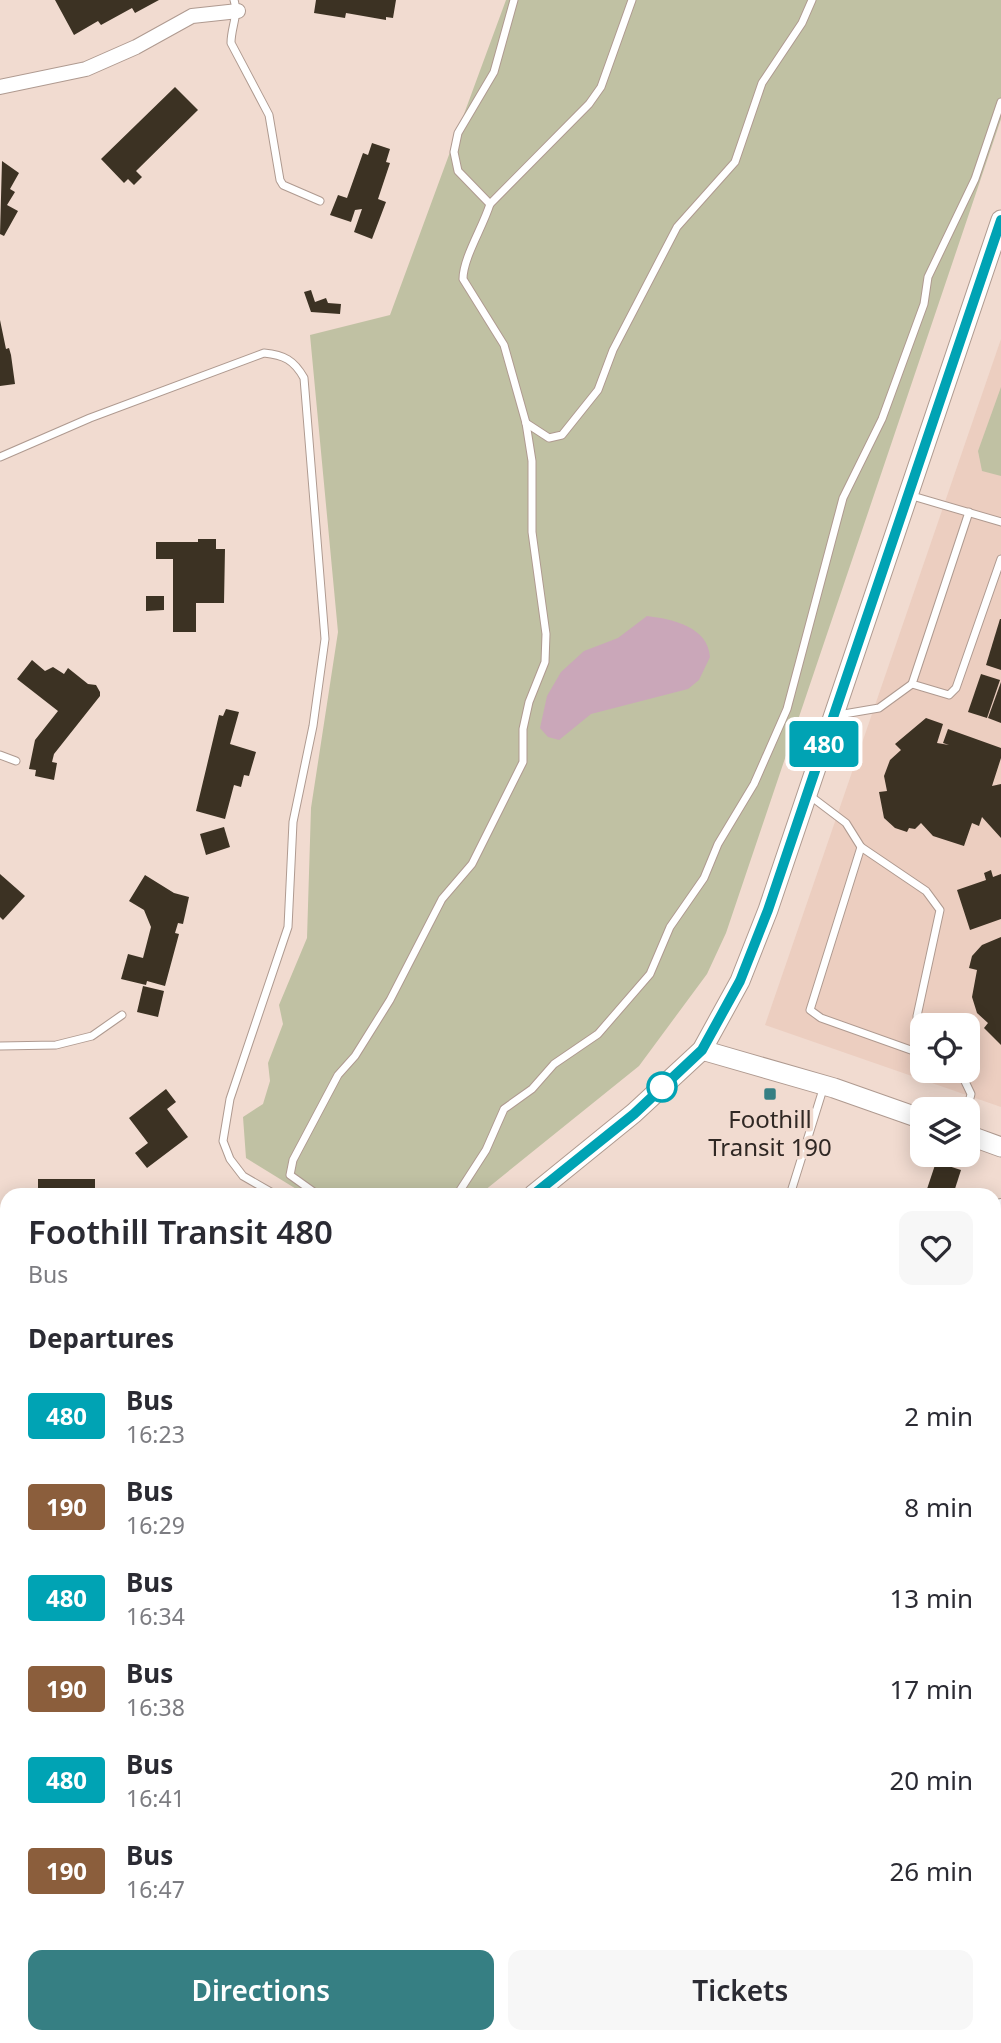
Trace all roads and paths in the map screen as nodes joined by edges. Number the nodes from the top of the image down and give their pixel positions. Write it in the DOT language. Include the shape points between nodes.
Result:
graph roads {
  1 [pos="513,0"];
  2 [pos="632,0"];
  3 [pos="812,0"];
  4 [pos="236,6"];
  5 [pos="0,87"];
  6 [pos="1001,103"];
  7 [pos="320,201"];
  8 [pos="490,204"];
  9 [pos="1001,220"];
  10 [pos="526,423"];
  11 [pos="0,457"];
  12 [pos="909,495"];
  13 [pos="969,512"];
  14 [pos="1001,522"];
  15 [pos="1001,559"];
  16 [pos="912,684"];
  17 [pos="834,716"];
  18 [pos="0,755"];
  19 [pos="16,761"];
  20 [pos="807,794"];
  21 [pos="861,847"];
  22 [pos="918,1013"];
  23 [pos="122,1016"];
  24 [pos="0,1046"];
  25 [pos="910,1049"];
  26 [pos="702,1050"];
  27 [pos="825,1085"];
  28 [pos="910,1115"];
  29 [pos="980,1139"];
  30 [pos="1001,1147"];
  31 [pos="264,1188"];
  32 [pos="308,1188"];
  33 [pos="462,1188"];
  34 [pos="542,1188"];
  35 [pos="792,1188"];
  1 -- 8 [label="lane" via="494,72 458,133 454,152 458,171"];
  2 -- 8 [label="lane" via="601,87"];
  3 -- 10 [label="lane" via="762,83 735,162 677,227 613,350 598,390 562,435 549,438"];
  4 -- 5 [label="street" via="192,16 86,69"];
  4 -- 7 [label="lane" via="231,43 269,115 280,180"];
  6 -- 33 [label="lane" via="975,179 928,277 924,304 886,410 844,498 787,709 754,784 718,844 704,878 670,927 650,974 598,1034 554,1064 532,1089 504,1109 486,1150"];
  8 -- 10 [label="lane" via="463,268 463,279 504,345"];
  9 -- 12 [label="main road"];
  10 -- 32 [label="lane" via="546,634 545,662 523,729 523,762 472,864 442,900 390,1000 338,1075 293,1160 290,1175"];
  11 -- 31 [label="lane" via="264,353 283,355 297,365 303,378 325,639 293,822 288,927 230,1098 223,1141 243,1176"];
  12 -- 13 [label="lane"];
  12 -- 17 [label="main road"];
  13 -- 14 [label="lane"];
  13 -- 16 [label="lane"];
  15 -- 16 [label="lane" via="956,688 949,695"];
  16 -- 17 [label="lane" via="879,708"];
  17 -- 20 [label="main road"];
  18 -- 19 [label="lane"];
  20 -- 21 [label="lane" via="846,823"];
  20 -- 26 [label="main road" via="756,946"];
  21 -- 22 [label="lane" via="926,891 940,910"];
  21 -- 25 [label="lane" via="810,1010"];
  23 -- 24 [label="lane" via="92,1036 56,1045"];
  26 -- 27 [label="main road"];
  26 -- 34 [label="main road" via="634,1114"];
  27 -- 28 [label="main road"];
  27 -- 35 [label="lane"];
  29 -- 30 [label="main road"];
}
